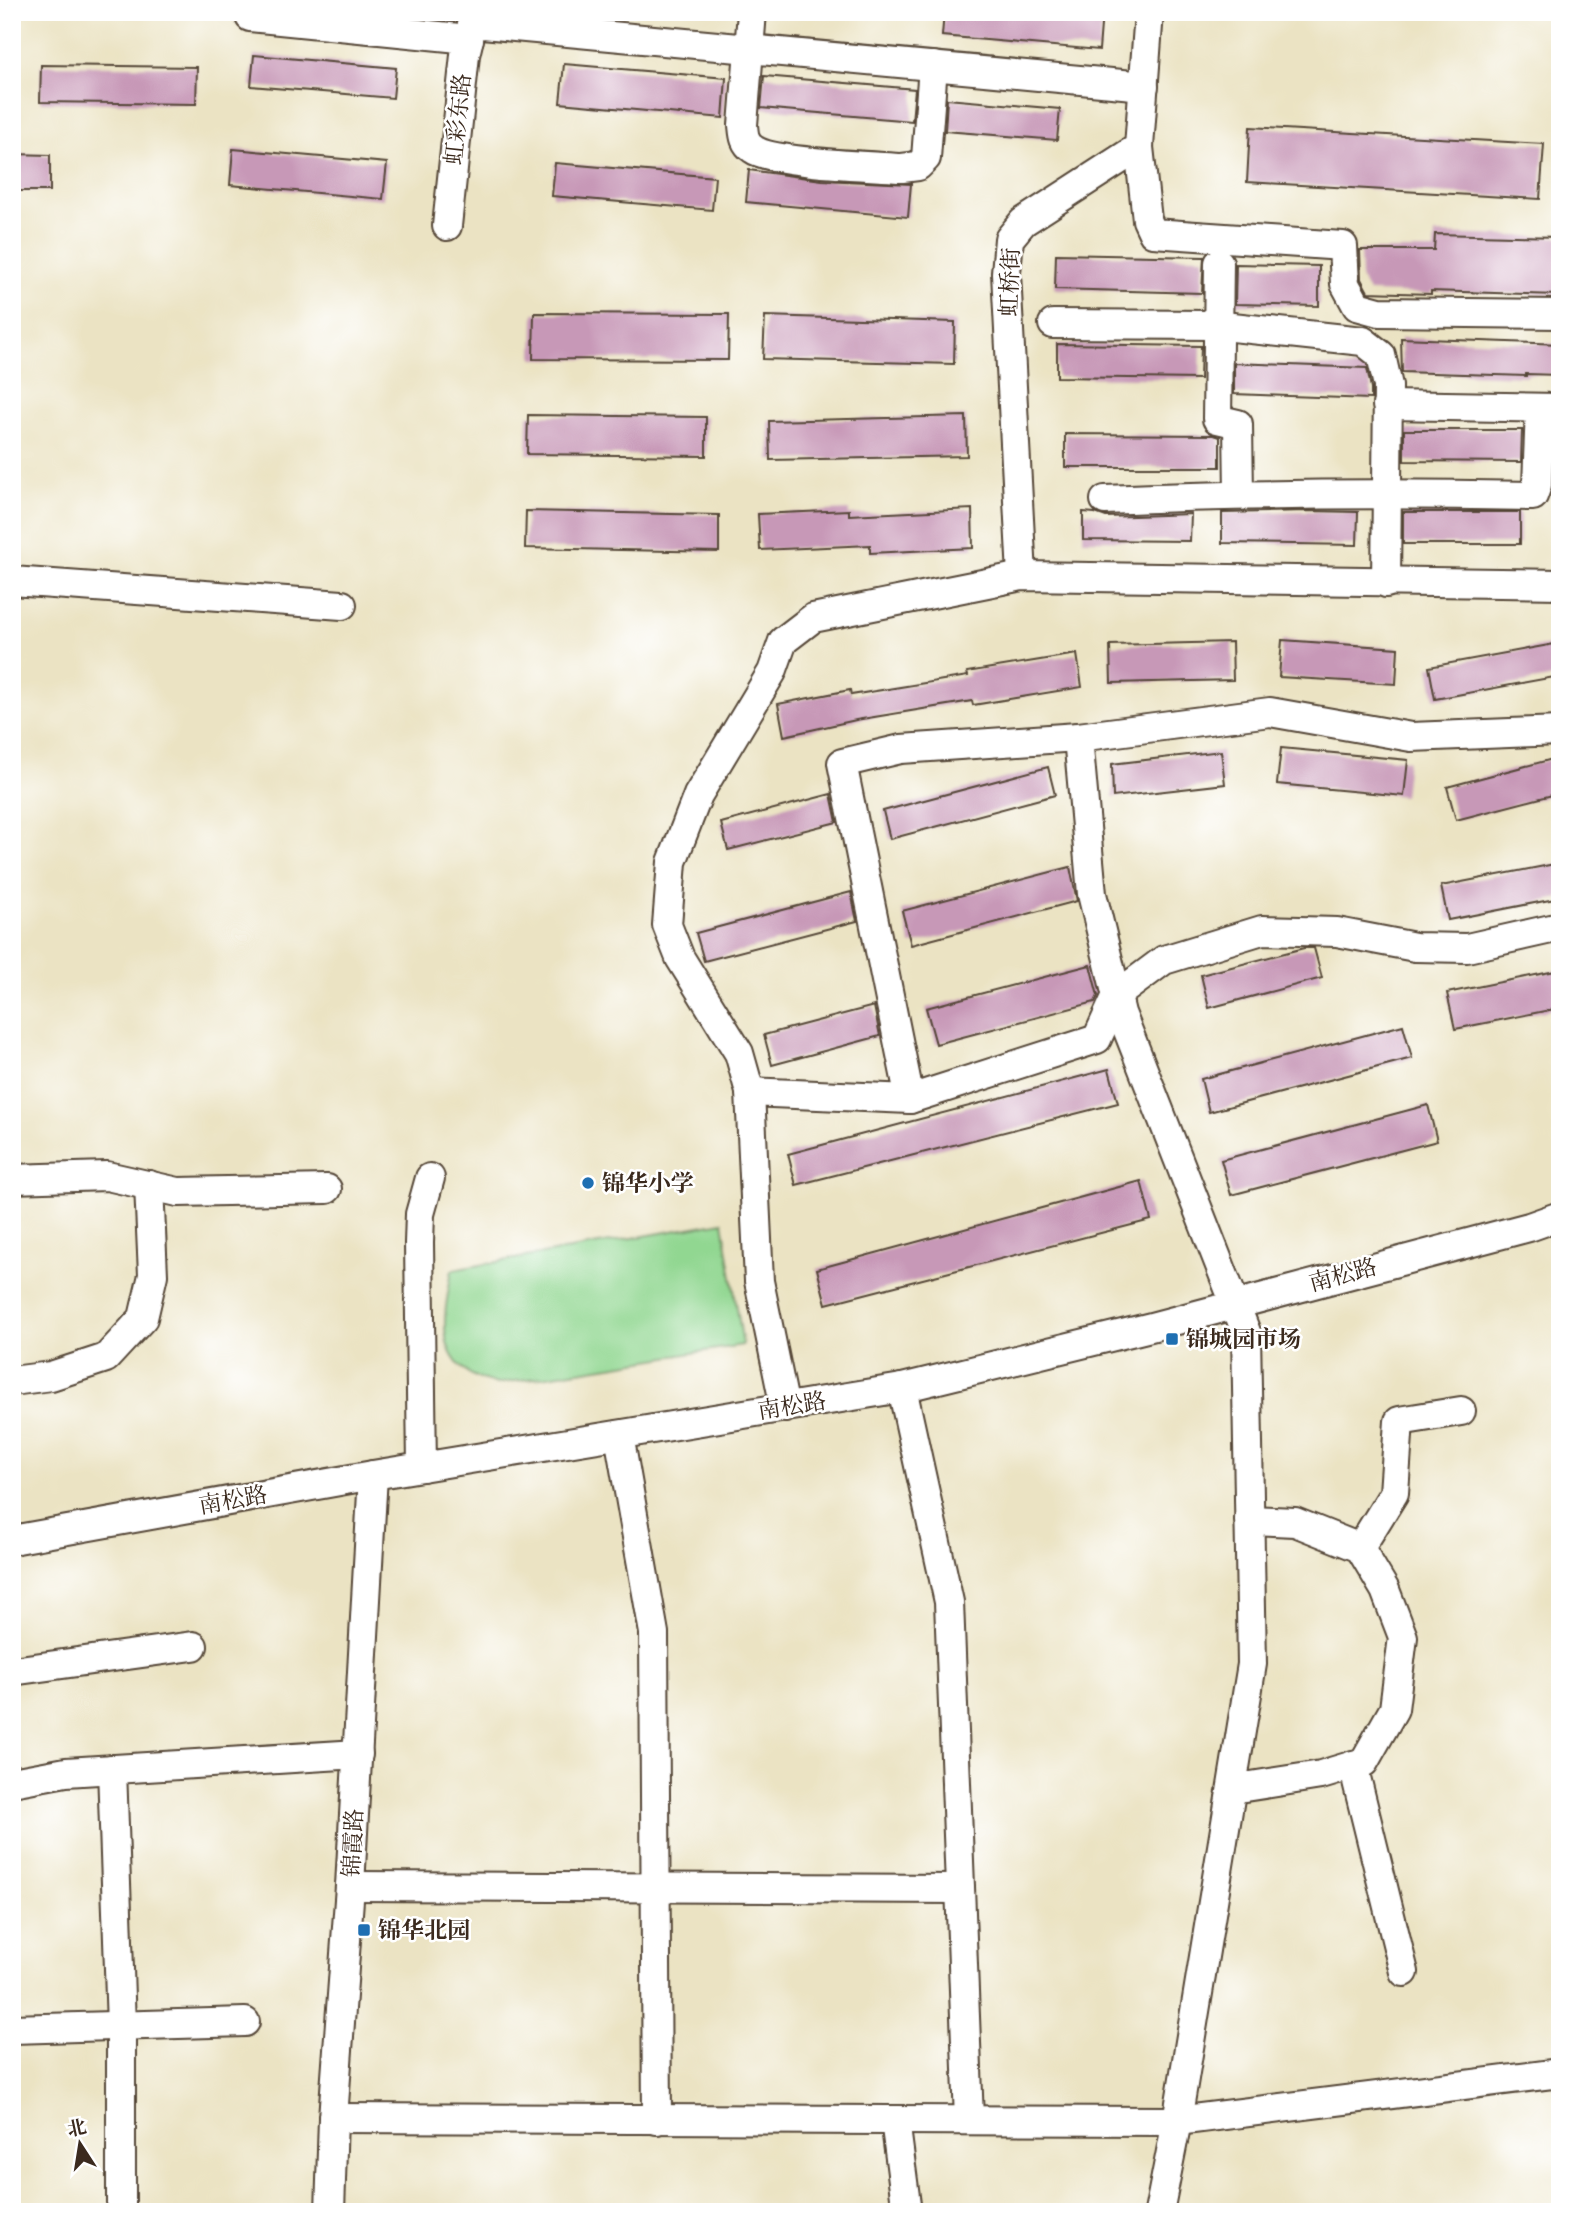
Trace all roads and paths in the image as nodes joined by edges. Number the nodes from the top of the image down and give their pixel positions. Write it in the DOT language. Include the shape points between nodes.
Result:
graph roads {
  1 [pos="752,12"];
  2 [pos="1149,12"];
  3 [pos="250,18"];
  4 [pos="472,25"];
  5 [pos="749,48"];
  6 [pos="933,66"];
  7 [pos="1144,86"];
  8 [pos="1139,147"];
  9 [pos="447,226"];
  10 [pos="1219,263"];
  11 [pos="1560,314"];
  12 [pos="1053,324"];
  13 [pos="1218,326"];
  14 [pos="1387,405"];
  15 [pos="1550,408"];
  16 [pos="1386,493"];
  17 [pos="1239,495"];
  18 [pos="1105,500"];
  19 [pos="1021,576"];
  20 [pos="12,581"];
  21 [pos="1386,583"];
  22 [pos="1560,584"];
  23 [pos="342,605"];
  24 [pos="1560,731"];
  25 [pos="1079,737"];
  26 [pos="1560,927"];
  27 [pos="1117,995"];
  28 [pos="750,1092"];
  29 [pos="910,1099"];
  30 [pos="12,1178"];
  31 [pos="430,1178"];
  32 [pos="149,1185"];
  33 [pos="327,1189"];
  34 [pos="1560,1216"];
  35 [pos="1236,1303"];
  36 [pos="12,1381"];
  37 [pos="902,1388"];
  38 [pos="785,1408"];
  39 [pos="1461,1411"];
  40 [pos="619,1435"];
  41 [pos="422,1467"];
  42 [pos="373,1475"];
  43 [pos="1250,1520"];
  44 [pos="12,1540"];
  45 [pos="1360,1548"];
  46 [pos="193,1646"];
  47 [pos="12,1671"];
  48 [pos="358,1754"];
  49 [pos="1353,1765"];
  50 [pos="112,1769"];
  51 [pos="12,1782"];
  52 [pos="1232,1789"];
  53 [pos="350,1886"];
  54 [pos="656,1887"];
  55 [pos="960,1889"];
  56 [pos="1404,1972"];
  57 [pos="244,2022"];
  58 [pos="121,2026"];
  59 [pos="12,2029"];
  60 [pos="1560,2073"];
  61 [pos="334,2118"];
  62 [pos="657,2120"];
  63 [pos="895,2120"];
  64 [pos="969,2120"];
  65 [pos="1177,2121"];
  66 [pos="121,2212"];
  67 [pos="330,2212"];
  68 [pos="907,2212"];
  69 [pos="1159,2212"];
  1 -- 5 [label="street"];
  2 -- 7 [label="street"];
  3 -- 4 [label="street"];
  4 -- 5 [label="street"];
  4 -- 9 [label="street, 虹彩东路"];
  5 -- 6 [label="street"];
  5 -- 6 [label="street" via="743,125 746,142 755,151 780,158 918,166 926,158"];
  6 -- 7 [label="street"];
  7 -- 8 [label="street"];
  8 -- 11 [label="street" via="1147,220 1153,233 1343,246 1345,284 1357,306 1379,312"];
  8 -- 19 [label="street, 虹桥街" via="1023,222 1009,239 1006,274"];
  10 -- 13 [label="street"];
  12 -- 13 [label="street"];
  13 -- 14 [label="street" via="1363,341 1381,355"];
  13 -- 17 [label="street" via="1217,419 1238,424"];
  14 -- 15 [label="street"];
  14 -- 16 [label="street"];
  15 -- 16 [label="street" via="1533,496"];
  16 -- 17 [label="street"];
  16 -- 21 [label="street"];
  17 -- 18 [label="street"];
  19 -- 21 [label="street"];
  19 -- 28 [label="street" via="813,618 783,641 772,672 698,795 673,862 667,925 680,958 739,1053"];
  20 -- 23 [label="street"];
  21 -- 22 [label="street"];
  24 -- 25 [label="street" via="1411,737 1270,712"];
  25 -- 27 [label="street" via="1092,894"];
  25 -- 29 [label="street" via="901,749 842,763"];
  26 -- 27 [label="street" via="1468,948 1415,947 1336,932 1262,930 1164,960"];
  27 -- 29 [label="street" via="1097,1039"];
  27 -- 35 [label="street"];
  28 -- 29 [label="street"];
  28 -- 38 [label="street" via="759,1281"];
  30 -- 32 [label="street" via="107,1176"];
  31 -- 41 [label="street" via="420,1214 419,1243"];
  32 -- 33 [label="street" via="178,1192"];
  32 -- 36 [label="street" via="153,1275 143,1318 106,1358 51,1376"];
  34 -- 35 [label="street, 南松路"];
  35 -- 37 [label="street, 南松路"];
  35 -- 43 [label="street" via="1246,1332"];
  37 -- 38 [label="street, 南松路"];
  37 -- 55 [label="street" via="949,1602"];
  38 -- 40 [label="street, 南松路"];
  39 -- 45 [label="street" via="1399,1421 1394,1493"];
  40 -- 41 [label="street, 南松路"];
  40 -- 54 [label="street" via="654,1633"];
  41 -- 42 [label="street, 南松路"];
  42 -- 44 [label="street, 南松路"];
  42 -- 48 [label="street, 锦霞路"];
  43 -- 45 [label="street" via="1295,1522"];
  43 -- 52 [label="street" via="1252,1664"];
  45 -- 49 [label="street" via="1385,1590 1403,1637 1394,1709 1364,1762"];
  46 -- 47 [label="street"];
  48 -- 50 [label="street"];
  48 -- 53 [label="street, 锦霞路"];
  49 -- 52 [label="street" via="1321,1775"];
  49 -- 56 [label="street"];
  50 -- 51 [label="street"];
  50 -- 58 [label="street"];
  52 -- 65 [label="street"];
  53 -- 54 [label="street"];
  53 -- 61 [label="street, 锦霞路"];
  54 -- 55 [label="street"];
  54 -- 62 [label="street"];
  55 -- 64 [label="street"];
  57 -- 58 [label="street"];
  58 -- 59 [label="street"];
  58 -- 66 [label="street"];
  60 -- 65 [label="street"];
  61 -- 62 [label="street"];
  61 -- 67 [label="street, 锦霞路"];
  62 -- 63 [label="street"];
  63 -- 64 [label="street"];
  63 -- 68 [label="street"];
  64 -- 65 [label="street"];
  65 -- 69 [label="street"];
}
